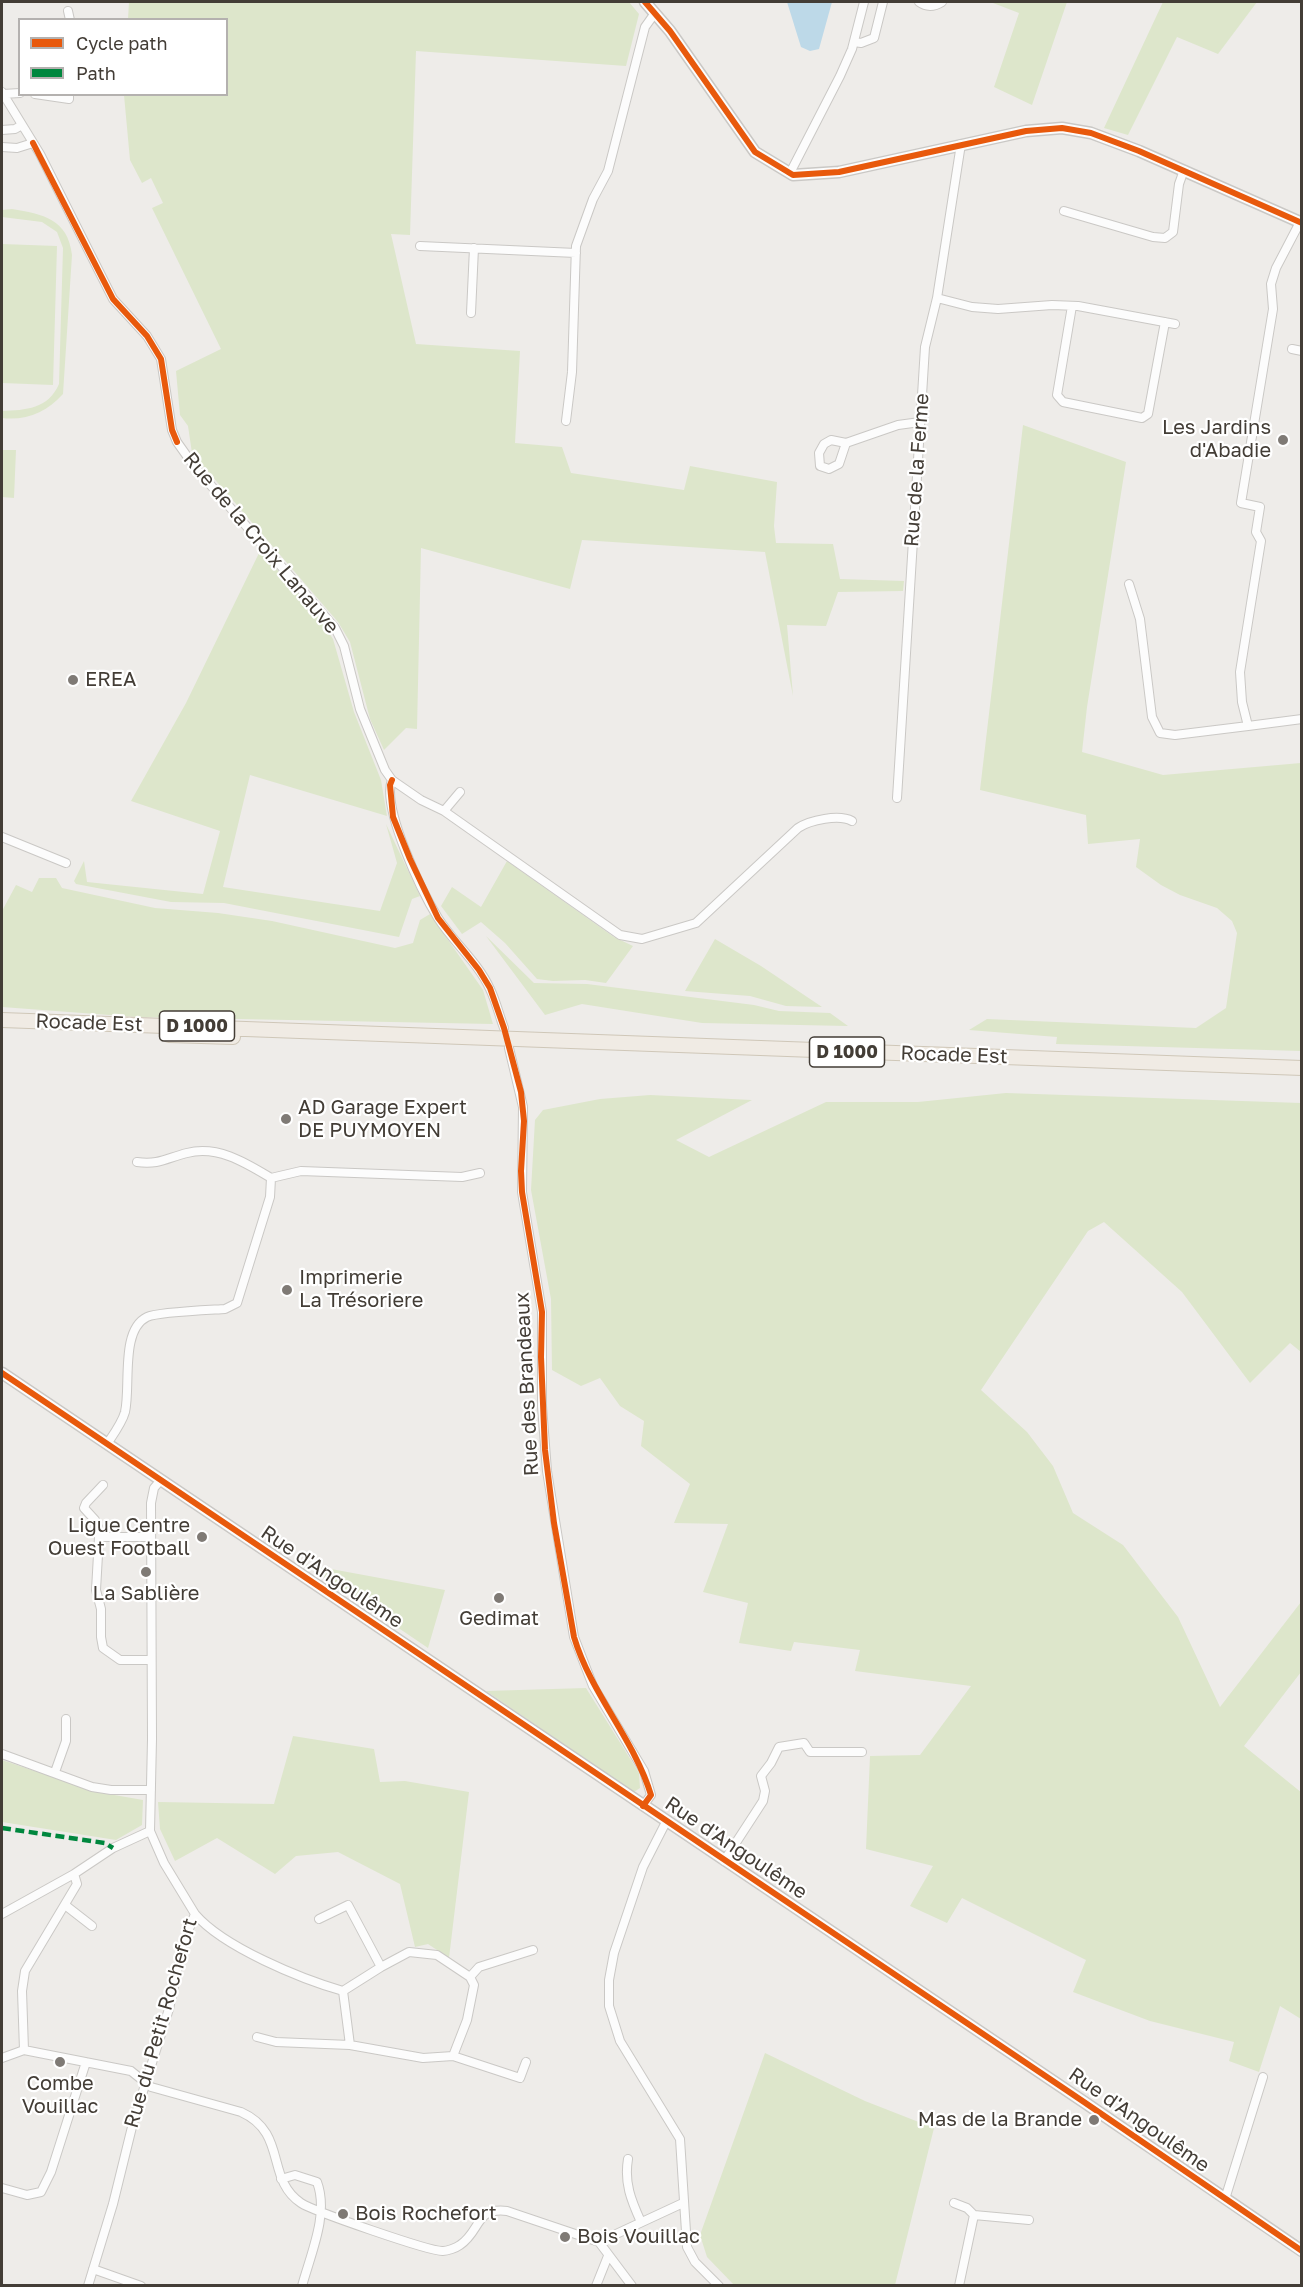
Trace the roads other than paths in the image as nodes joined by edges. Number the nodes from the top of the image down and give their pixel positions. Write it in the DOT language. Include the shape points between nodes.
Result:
graph roads {
  1 [pos="645,2"];
  2 [pos="864,2"];
  3 [pos="883,2"];
  4 [pos="919,2"];
  5 [pos="942,2"];
  6 [pos="655,13"];
  7 [pos="854,42"];
  8 [pos="2,93"];
  9 [pos="18,93"];
  10 [pos="49,96"];
  11 [pos="69,96"];
  12 [pos="22,125"];
  13 [pos="2,130"];
  14 [pos="33,143"];
  15 [pos="961,144"];
  16 [pos="2,147"];
  17 [pos="1184,170"];
  18 [pos="790,173"];
  19 [pos="1064,211"];
  20 [pos="1301,222"];
  21 [pos="420,246"];
  22 [pos="474,248"];
  23 [pos="576,253"];
  24 [pos="937,298"];
  25 [pos="1072,306"];
  26 [pos="471,313"];
  27 [pos="1165,322"];
  28 [pos="1175,324"];
  29 [pos="566,421"];
  30 [pos="920,422"];
  31 [pos="846,443"];
  32 [pos="1129,584"];
  33 [pos="1302,719"];
  34 [pos="1248,726"];
  35 [pos="392,780"];
  36 [pos="460,792"];
  37 [pos="897,798"];
  38 [pos="444,811"];
  39 [pos="852,821"];
  40 [pos="2,837"];
  41 [pos="66,863"];
  42 [pos="2,1020"];
  43 [pos="2,1028"];
  44 [pos="504,1028"];
  45 [pos="392,1035"];
  46 [pos="509,1048"];
  47 [pos="1302,1068"];
  48 [pos="137,1162"];
  49 [pos="480,1173"];
  50 [pos="271,1178"];
  51 [pos="2,1373"];
  52 [pos="107,1444"];
  53 [pos="160,1481"];
  54 [pos="103,1485"];
  55 [pos="102,1536"];
  56 [pos="150,1537"];
  57 [pos="151,1660"];
  58 [pos="66,1719"];
  59 [pos="862,1752"];
  60 [pos="2,1754"];
  61 [pos="55,1772"];
  62 [pos="150,1790"];
  63 [pos="643,1806"];
  64 [pos="666,1822"];
  65 [pos="150,1831"];
  66 [pos="724,1861"];
  67 [pos="74,1874"];
  68 [pos="65,1905"];
  69 [pos="2,1914"];
  70 [pos="195,1914"];
  71 [pos="319,1919"];
  72 [pos="93,1926"];
  73 [pos="533,1950"];
  74 [pos="381,1967"];
  75 [pos="470,1977"];
  76 [pos="343,1991"];
  77 [pos="257,2037"];
  78 [pos="350,2045"];
  79 [pos="24,2050"];
  80 [pos="453,2056"];
  81 [pos="2,2058"];
  82 [pos="86,2061"];
  83 [pos="526,2062"];
  84 [pos="1263,2077"];
  85 [pos="147,2083"];
  86 [pos="628,2159"];
  87 [pos="281,2179"];
  88 [pos="2,2188"];
  89 [pos="1225,2199"];
  90 [pos="683,2203"];
  91 [pos="954,2204"];
  92 [pos="321,2212"];
  93 [pos="974,2215"];
  94 [pos="1029,2220"];
  95 [pos="641,2222"];
  96 [pos="599,2242"];
  97 [pos="1302,2251"];
  98 [pos="608,2256"];
  99 [pos="93,2269"];
  100 [pos="88,2286"];
  101 [pos="141,2286"];
  102 [pos="302,2286"];
  103 [pos="596,2286"];
  104 [pos="632,2286"];
  105 [pos="719,2286"];
  106 [pos="959,2286"];
  1 -- 6 [label="street"];
  2 -- 7 [label="street"];
  3 -- 7 [label="street" via="874,38"];
  4 -- 5 [label="street" via="926,6"];
  6 -- 18 [label="street" via="755,152"];
  6 -- 23 [label="street" via="645,27 608,171 593,199"];
  7 -- 18 [label="street"];
  8 -- 9 [label="street"];
  8 -- 12 [label="street, Rue de la Croix Lanauve"];
  10 -- 11 [label="street"];
  12 -- 13 [label="street"];
  12 -- 14 [label="street, Rue de la Croix Lanauve"];
  14 -- 16 [label="street"];
  14 -- 35 [label="street, Rue de la Croix Lanauve" via="113,299 147,336 161,359 177,442 335,628 344,646 360,709"];
  15 -- 17 [label="street" via="1026,131 1068,129 1091,133"];
  15 -- 18 [label="street" via="839,172"];
  15 -- 24 [label="street, Rue de la Ferme"];
  17 -- 19 [label="street" via="1173,232 1164,238"];
  17 -- 20 [label="street"];
  20 -- 34 [label="street" via="1271,284 1273,309 1242,503 1260,507 1256,531 1261,541 1240,672"];
  21 -- 22 [label="street"];
  22 -- 23 [label="street"];
  22 -- 26 [label="street"];
  23 -- 29 [label="street" via="572,372"];
  24 -- 25 [label="street" via="998,309"];
  24 -- 30 [label="street, Rue de la Ferme" via="925,347"];
  25 -- 27 [label="street"];
  25 -- 27 [label="street" via="1057,395 1063,402 1142,418 1148,414"];
  27 -- 28 [label="street"];
  30 -- 31 [label="street" via="898,425"];
  30 -- 37 [label="street, Rue de la Ferme"];
  32 -- 34 [label="street" via="1140,619 1152,717 1160,732 1175,735"];
  33 -- 34 [label="street"];
  35 -- 38 [label="street"];
  35 -- 44 [label="street" via="393,817 423,889 438,918 490,988"];
  36 -- 38 [label="street"];
  38 -- 39 [label="street" via="620,935 642,939 696,923 805,823 842,818"];
  40 -- 41 [label="street"];
  42 -- 45 [label="main road, Rocade Est / D 1000"];
  43 -- 45 [label="main road, Rocade Est / D 1000" via="205,1036"];
  45 -- 47 [label="main road, Rocade Est / D 1000"];
  46 -- 63 [label="street, Rue des Brandeaux" via="523,1107 522,1192 542,1312 546,1461 574,1637 593,1686 644,1771 651,1795"];
  48 -- 50 [label="street" via="153,1164 188,1153 222,1153"];
  49 -- 50 [label="street" via="462,1177 301,1171"];
  50 -- 52 [label="street" via="270,1197 237,1303 225,1309 149,1316 137,1324 131,1335 124,1416"];
  51 -- 52 [label="street, Rue d'Angoulême"];
  52 -- 53 [label="street, Rue d'Angoulême"];
  53 -- 56 [label="street, Rue du Petit Rochefort" via="151,1503"];
  53 -- 63 [label="street, Rue d'Angoulême"];
  54 -- 55 [label="street" via="84,1506"];
  55 -- 56 [label="street"];
  55 -- 57 [label="street" via="97,1543 96,1590 102,1609 101,1644 107,1653 120,1660"];
  56 -- 57 [label="street, Rue du Petit Rochefort"];
  57 -- 62 [label="street, Rue du Petit Rochefort"];
  58 -- 61 [label="street" via="66,1741"];
  59 -- 66 [label="street" via="810,1752 804,1743 779,1747 761,1776 763,1801"];
  60 -- 61 [label="street"];
  61 -- 62 [label="street" via="102,1789"];
  62 -- 65 [label="street, Rue du Petit Rochefort"];
  63 -- 64 [label="street, Rue d'Angoulême"];
  64 -- 66 [label="street, Rue d'Angoulême"];
  64 -- 90 [label="street" via="644,1867 614,1953 609,2006 620,2041 680,2139"];
  65 -- 67 [label="street" via="113,1848"];
  65 -- 70 [label="street, Rue du Petit Rochefort"];
  66 -- 89 [label="street, Rue d'Angoulême"];
  67 -- 68 [label="street" via="77,1884"];
  67 -- 69 [label="street"];
  68 -- 72 [label="street"];
  68 -- 79 [label="street" via="25,1971"];
  70 -- 76 [label="street" via="204,1924 252,1954"];
  70 -- 85 [label="street, Rue du Petit Rochefort" via="183,1944"];
  71 -- 74 [label="street" via="348,1905"];
  73 -- 75 [label="street" via="478,1968"];
  74 -- 75 [label="street" via="410,1952 437,1955"];
  74 -- 76 [label="street"];
  75 -- 80 [label="street" via="474,1985 467,2020"];
  76 -- 78 [label="street"];
  77 -- 78 [label="street" via="276,2042"];
  78 -- 80 [label="street" via="423,2058"];
  79 -- 81 [label="street"];
  79 -- 82 [label="street"];
  80 -- 83 [label="street" via="520,2078"];
  82 -- 85 [label="street" via="131,2071"];
  82 -- 88 [label="street" via="41,2192 27,2195"];
  84 -- 89 [label="street"];
  85 -- 87 [label="street" via="255,2118 269,2136"];
  85 -- 99 [label="street, Rue du Petit Rochefort"];
  86 -- 95 [label="street" via="625,2177"];
  87 -- 92 [label="street" via="301,2204"];
  87 -- 92 [label="street" via="295,2175 316,2182 321,2193"];
  89 -- 97 [label="street, Rue d'Angoulême"];
  90 -- 95 [label="street"];
  90 -- 105 [label="street" via="687,2247 695,2262"];
  91 -- 93 [label="street"];
  92 -- 96 [label="street" via="442,2252 460,2245 484,2214 495,2209"];
  92 -- 102 [label="street"];
  93 -- 94 [label="street"];
  93 -- 106 [label="street"];
  95 -- 96 [label="street"];
  96 -- 98 [label="street"];
  98 -- 103 [label="street"];
  98 -- 104 [label="street"];
  99 -- 100 [label="street, Rue du Petit Rochefort"];
  99 -- 101 [label="street"];
}
